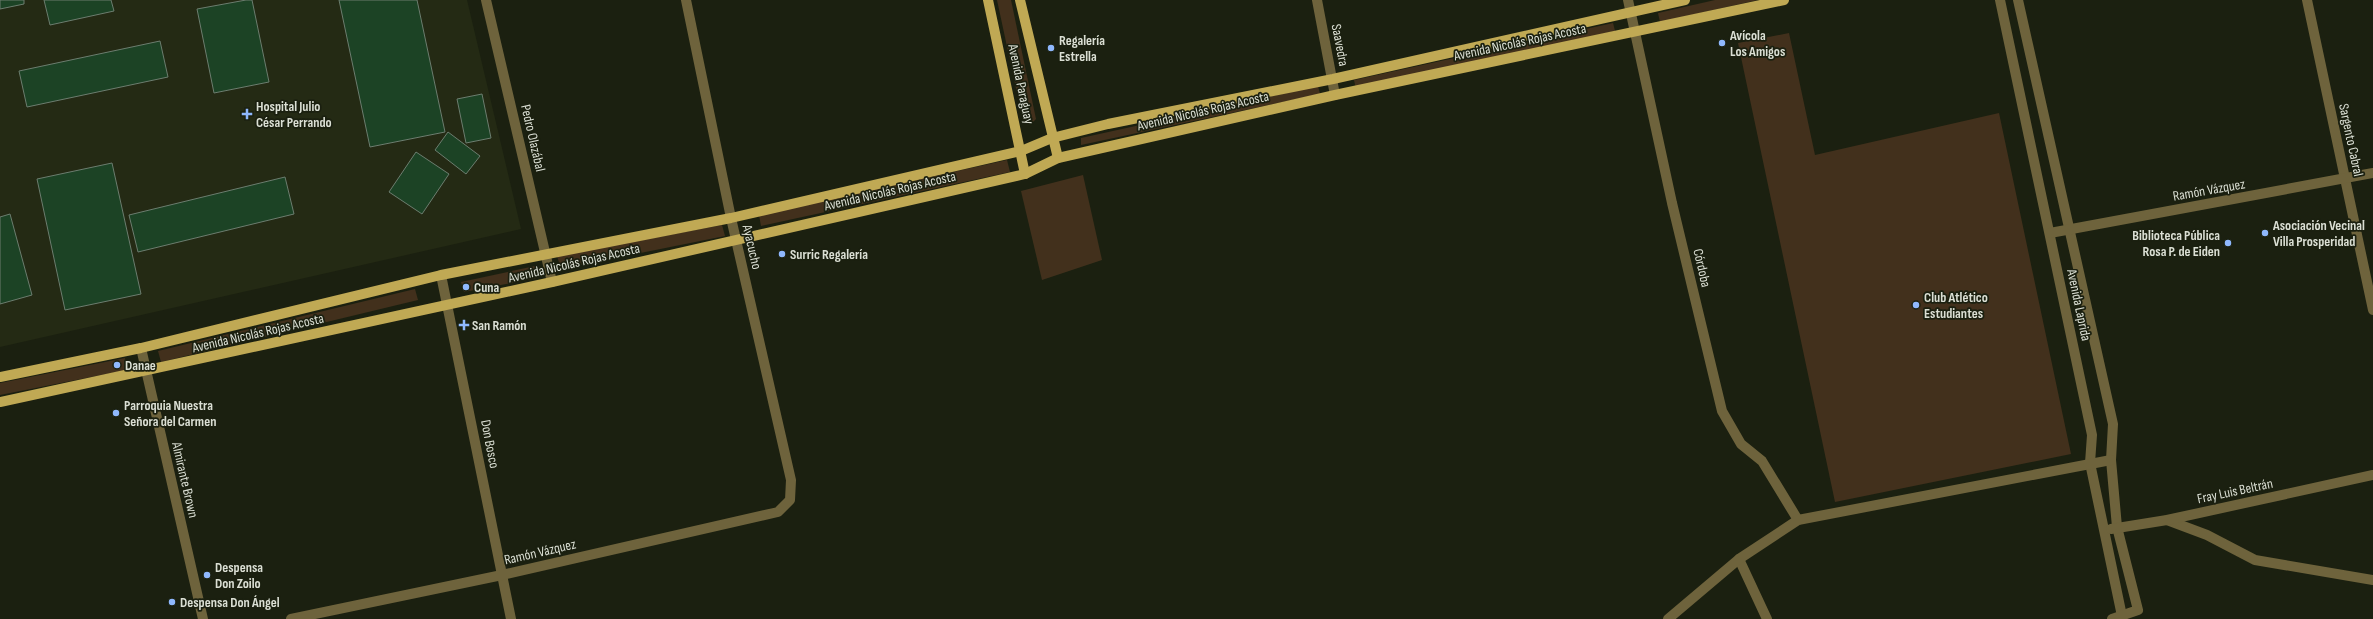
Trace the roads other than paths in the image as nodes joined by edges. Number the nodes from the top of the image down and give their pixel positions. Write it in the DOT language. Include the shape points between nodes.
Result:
graph roads {
  1 [pos="486,0"];
  2 [pos="686,0"];
  3 [pos="988,0"];
  4 [pos="1020,0"];
  5 [pos="1317,0"];
  6 [pos="1628,0"];
  7 [pos="1685,0"];
  8 [pos="1784,0"];
  9 [pos="2000,0"];
  10 [pos="2018,0"];
  11 [pos="2307,0"];
  12 [pos="1631,12"];
  13 [pos="1635,32"];
  14 [pos="1333,79"];
  15 [pos="1336,95"];
  16 [pos="1052,138"];
  17 [pos="1021,150"];
  18 [pos="1058,158"];
  19 [pos="2373,173"];
  20 [pos="1025,174"];
  21 [pos="2345,180"];
  22 [pos="731,218"];
  23 [pos="2071,230"];
  24 [pos="2050,233"];
  25 [pos="737,240"];
  26 [pos="546,254"];
  27 [pos="440,275"];
  28 [pos="552,282"];
  29 [pos="447,305"];
  30 [pos="2373,310"];
  31 [pos="142,348"];
  32 [pos="146,372"];
  33 [pos="0,377"];
  34 [pos="0,402"];
  35 [pos="2111,460"];
  36 [pos="2090,463"];
  37 [pos="2373,475"];
  38 [pos="790,500"];
  39 [pos="1798,520"];
  40 [pos="2168,520"];
  41 [pos="2117,527"];
  42 [pos="2103,530"];
  43 [pos="1739,559"];
  44 [pos="502,575"];
  45 [pos="2373,580"];
  46 [pos="2117,618"];
  47 [pos="203,619"];
  48 [pos="291,619"];
  49 [pos="511,619"];
  50 [pos="1668,619"];
  51 [pos="1767,619"];
  1 -- 26 [label="street, Pedro Olazábal"];
  2 -- 22 [label="street, Ayacucho"];
  3 -- 17 [label="main road, Avenida Paraguay"];
  4 -- 16 [label="main road, Avenida Paraguay"];
  5 -- 14 [label="street, Saavedra"];
  6 -- 12 [label="street, Córdoba"];
  7 -- 12 [label="main road, Avenida Nicolás Rojas Acosta"];
  8 -- 13 [label="main road, Avenida Nicolás Rojas Acosta"];
  9 -- 24 [label="street, Avenida Laprida"];
  10 -- 23 [label="street, Avenida Laprida"];
  11 -- 21 [label="street, Sargento Cabral"];
  12 -- 13 [label="street, Córdoba"];
  12 -- 14 [label="main road, Avenida Nicolás Rojas Acosta"];
  13 -- 15 [label="main road, Avenida Nicolás Rojas Acosta"];
  13 -- 39 [label="street, Córdoba" via="1672,203 1722,411 1741,444 1762,462"];
  14 -- 15 [label="street, Saavedra"];
  14 -- 16 [label="main road, Avenida Nicolás Rojas Acosta" via="1108,124"];
  15 -- 18 [label="main road, Avenida Nicolás Rojas Acosta"];
  16 -- 17 [label="main road, Avenida Nicolás Rojas Acosta"];
  16 -- 18 [label="main road, Avenida Paraguay"];
  17 -- 20 [label="main road, Avenida Paraguay"];
  17 -- 22 [label="main road, Avenida Nicolás Rojas Acosta"];
  18 -- 20 [label="main road, Avenida Nicolás Rojas Acosta"];
  19 -- 21 [label="street, Ramón Vázquez"];
  20 -- 25 [label="main road, Avenida Nicolás Rojas Acosta"];
  21 -- 23 [label="street, Ramón Vázquez"];
  21 -- 30 [label="street, Sargento Cabral"];
  22 -- 25 [label="street, Ayacucho"];
  22 -- 26 [label="main road, Avenida Nicolás Rojas Acosta"];
  23 -- 24 [label="street, Ramón Vázquez"];
  23 -- 35 [label="street, Avenida Laprida" via="2113,424"];
  24 -- 36 [label="street, Avenida Laprida" via="2092,435"];
  25 -- 28 [label="main road, Avenida Nicolás Rojas Acosta"];
  25 -- 38 [label="street, Ayacucho" via="791,480"];
  26 -- 27 [label="main road, Avenida Nicolás Rojas Acosta"];
  26 -- 28 [label="street, Pedro Olazábal"];
  27 -- 29 [label="street, Don Bosco"];
  27 -- 31 [label="main road, Avenida Nicolás Rojas Acosta"];
  28 -- 29 [label="main road, Avenida Nicolás Rojas Acosta"];
  29 -- 32 [label="main road, Avenida Nicolás Rojas Acosta"];
  29 -- 44 [label="street, Don Bosco"];
  31 -- 32 [label="street, Almirante Brown"];
  31 -- 33 [label="main road, Avenida Nicolás Rojas Acosta"];
  32 -- 34 [label="main road, Avenida Nicolás Rojas Acosta"];
  32 -- 47 [label="street, Almirante Brown"];
  35 -- 36 [label="street"];
  35 -- 41 [label="street, Avenida Laprida"];
  36 -- 39 [label="street"];
  36 -- 42 [label="street, Avenida Laprida"];
  37 -- 40 [label="street, Fray Luis Beltrán"];
  38 -- 44 [label="street, Ramón Vázquez" via="778,512"];
  39 -- 43 [label="street"];
  40 -- 41 [label="street, Fray Luis Beltrán"];
  40 -- 45 [label="street" via="2207,535 2254,560"];
  41 -- 42 [label="street, Fray Luis Beltrán"];
  41 -- 46 [label="street, Avenida Laprida" via="2138,610"];
  42 -- 46 [label="street, Avenida Laprida"];
  43 -- 50 [label="street"];
  43 -- 51 [label="street"];
  44 -- 48 [label="street, Ramón Vázquez"];
  44 -- 49 [label="street, Don Bosco"];
}
